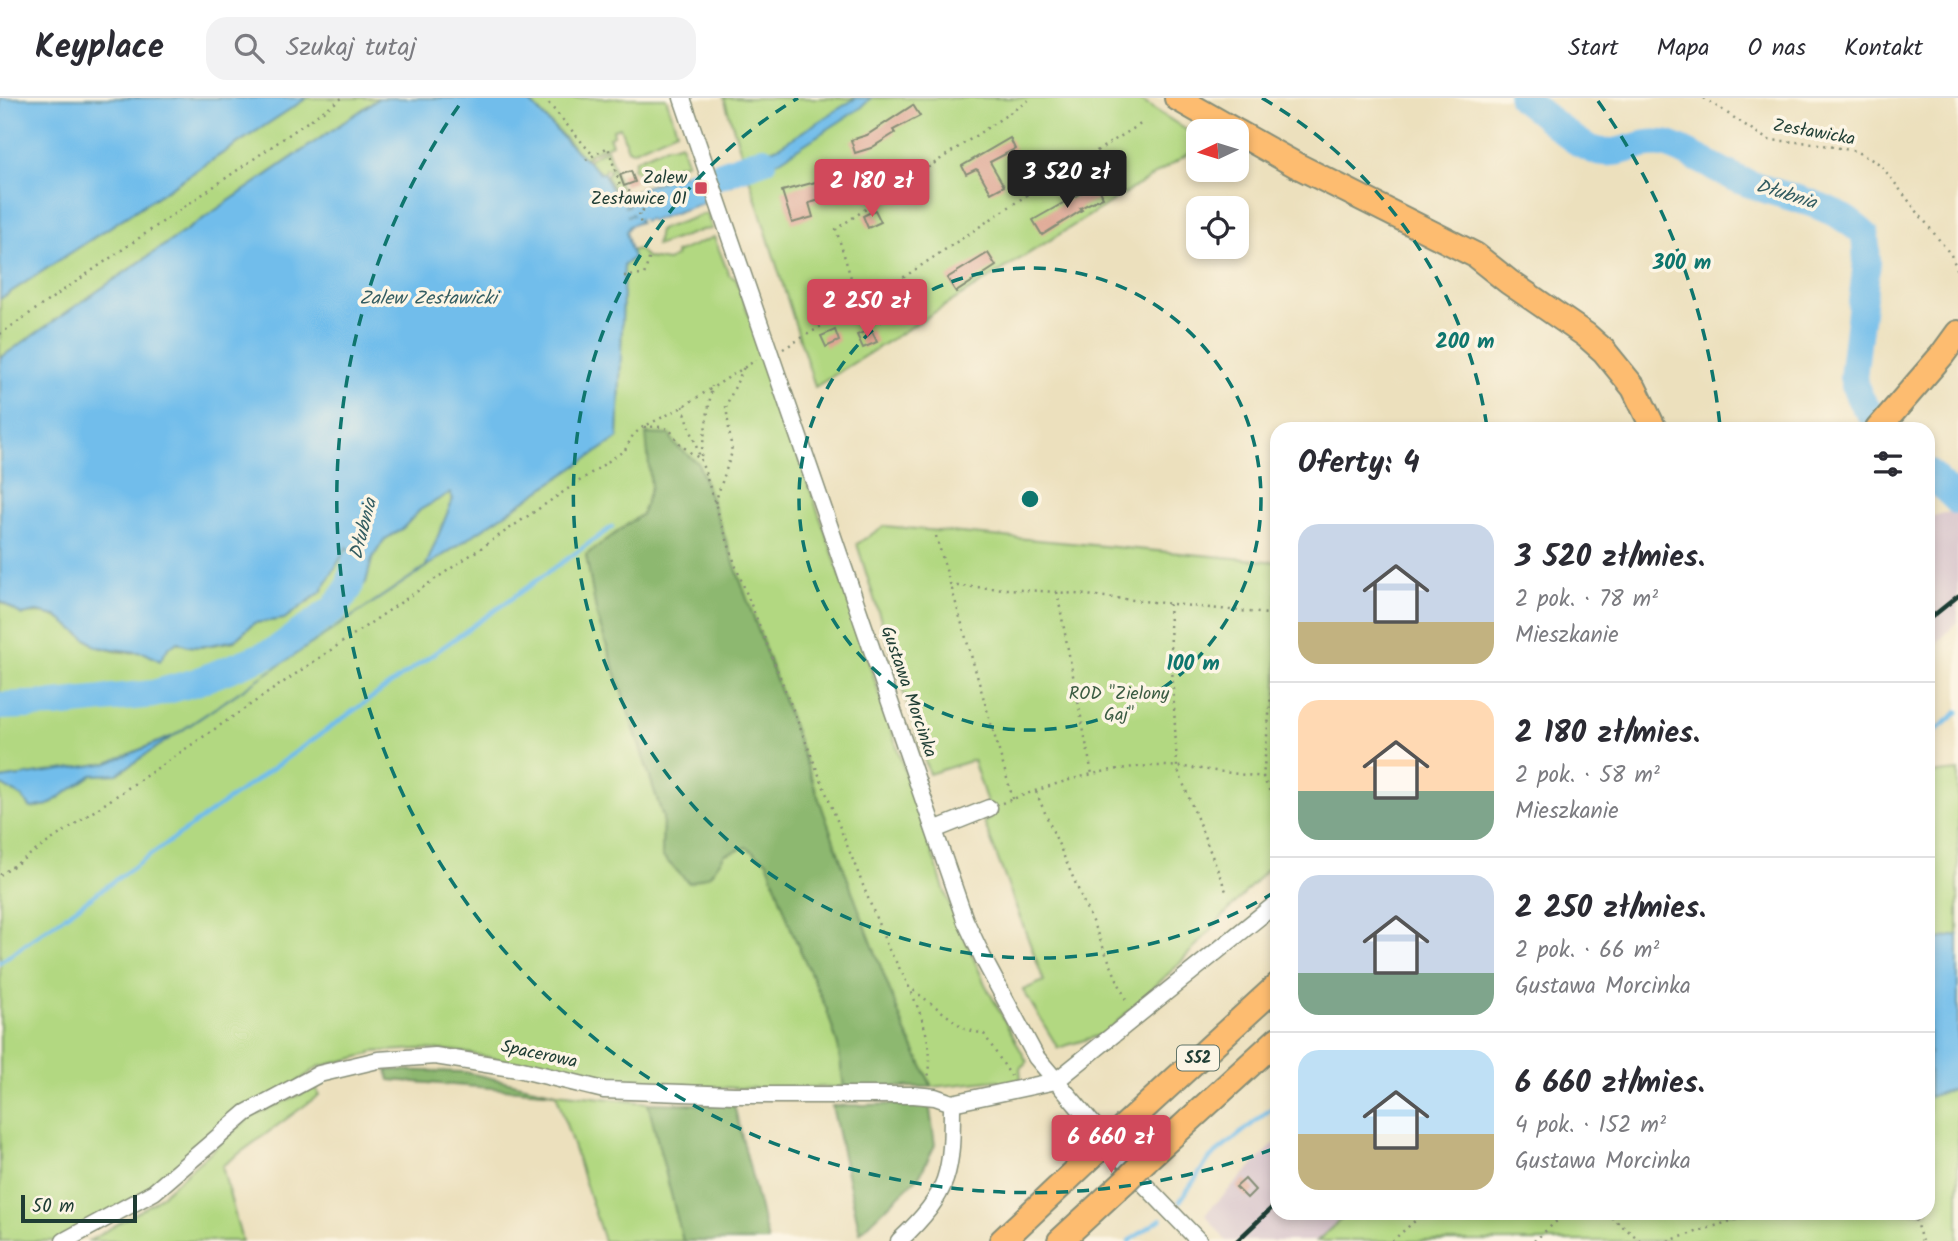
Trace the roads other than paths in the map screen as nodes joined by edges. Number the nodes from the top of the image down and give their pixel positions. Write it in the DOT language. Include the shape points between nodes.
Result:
graph roads {
  1 [pos="682,98"];
  2 [pos="1177,98"];
  3 [pos="1213,119"];
  4 [pos="1250,140"];
  5 [pos="1958,333"];
  6 [pos="1651,422"];
  7 [pos="1884,422"];
  8 [pos="989,808"];
  9 [pos="934,830"];
  10 [pos="1270,908"];
  11 [pos="1270,992"];
  12 [pos="1270,1046"];
  13 [pos="1056,1080"];
  14 [pos="952,1103"];
  15 [pos="64,1241"];
  16 [pos="900,1241"];
  17 [pos="1002,1241"];
  18 [pos="1060,1241"];
  19 [pos="1199,1241"];
  1 -- 9 [label="street, Gustawa Morcinka"];
  2 -- 3 [label="highway"];
  4 -- 6 [label="highway" via="1475,255 1604,351 1634,388"];
  5 -- 7 [label="highway"];
  8 -- 9 [label="street"];
  9 -- 13 [label="street, Gustawa Morcinka" via="984,960 1036,1057"];
  10 -- 13 [label="street"];
  11 -- 17 [label="highway, S52, bridge"];
  12 -- 18 [label="highway, S52, bridge"];
  13 -- 14 [label="street, Spacerowa"];
  13 -- 19 [label="street, Gustawa Morcinka" via="1141,1181"];
  14 -- 15 [label="street, Spacerowa" via="914,1095 604,1090 435,1056 378,1060 319,1074 246,1113 154,1192"];
  14 -- 16 [label="street" via="951,1153 944,1186 936,1203"];
}
